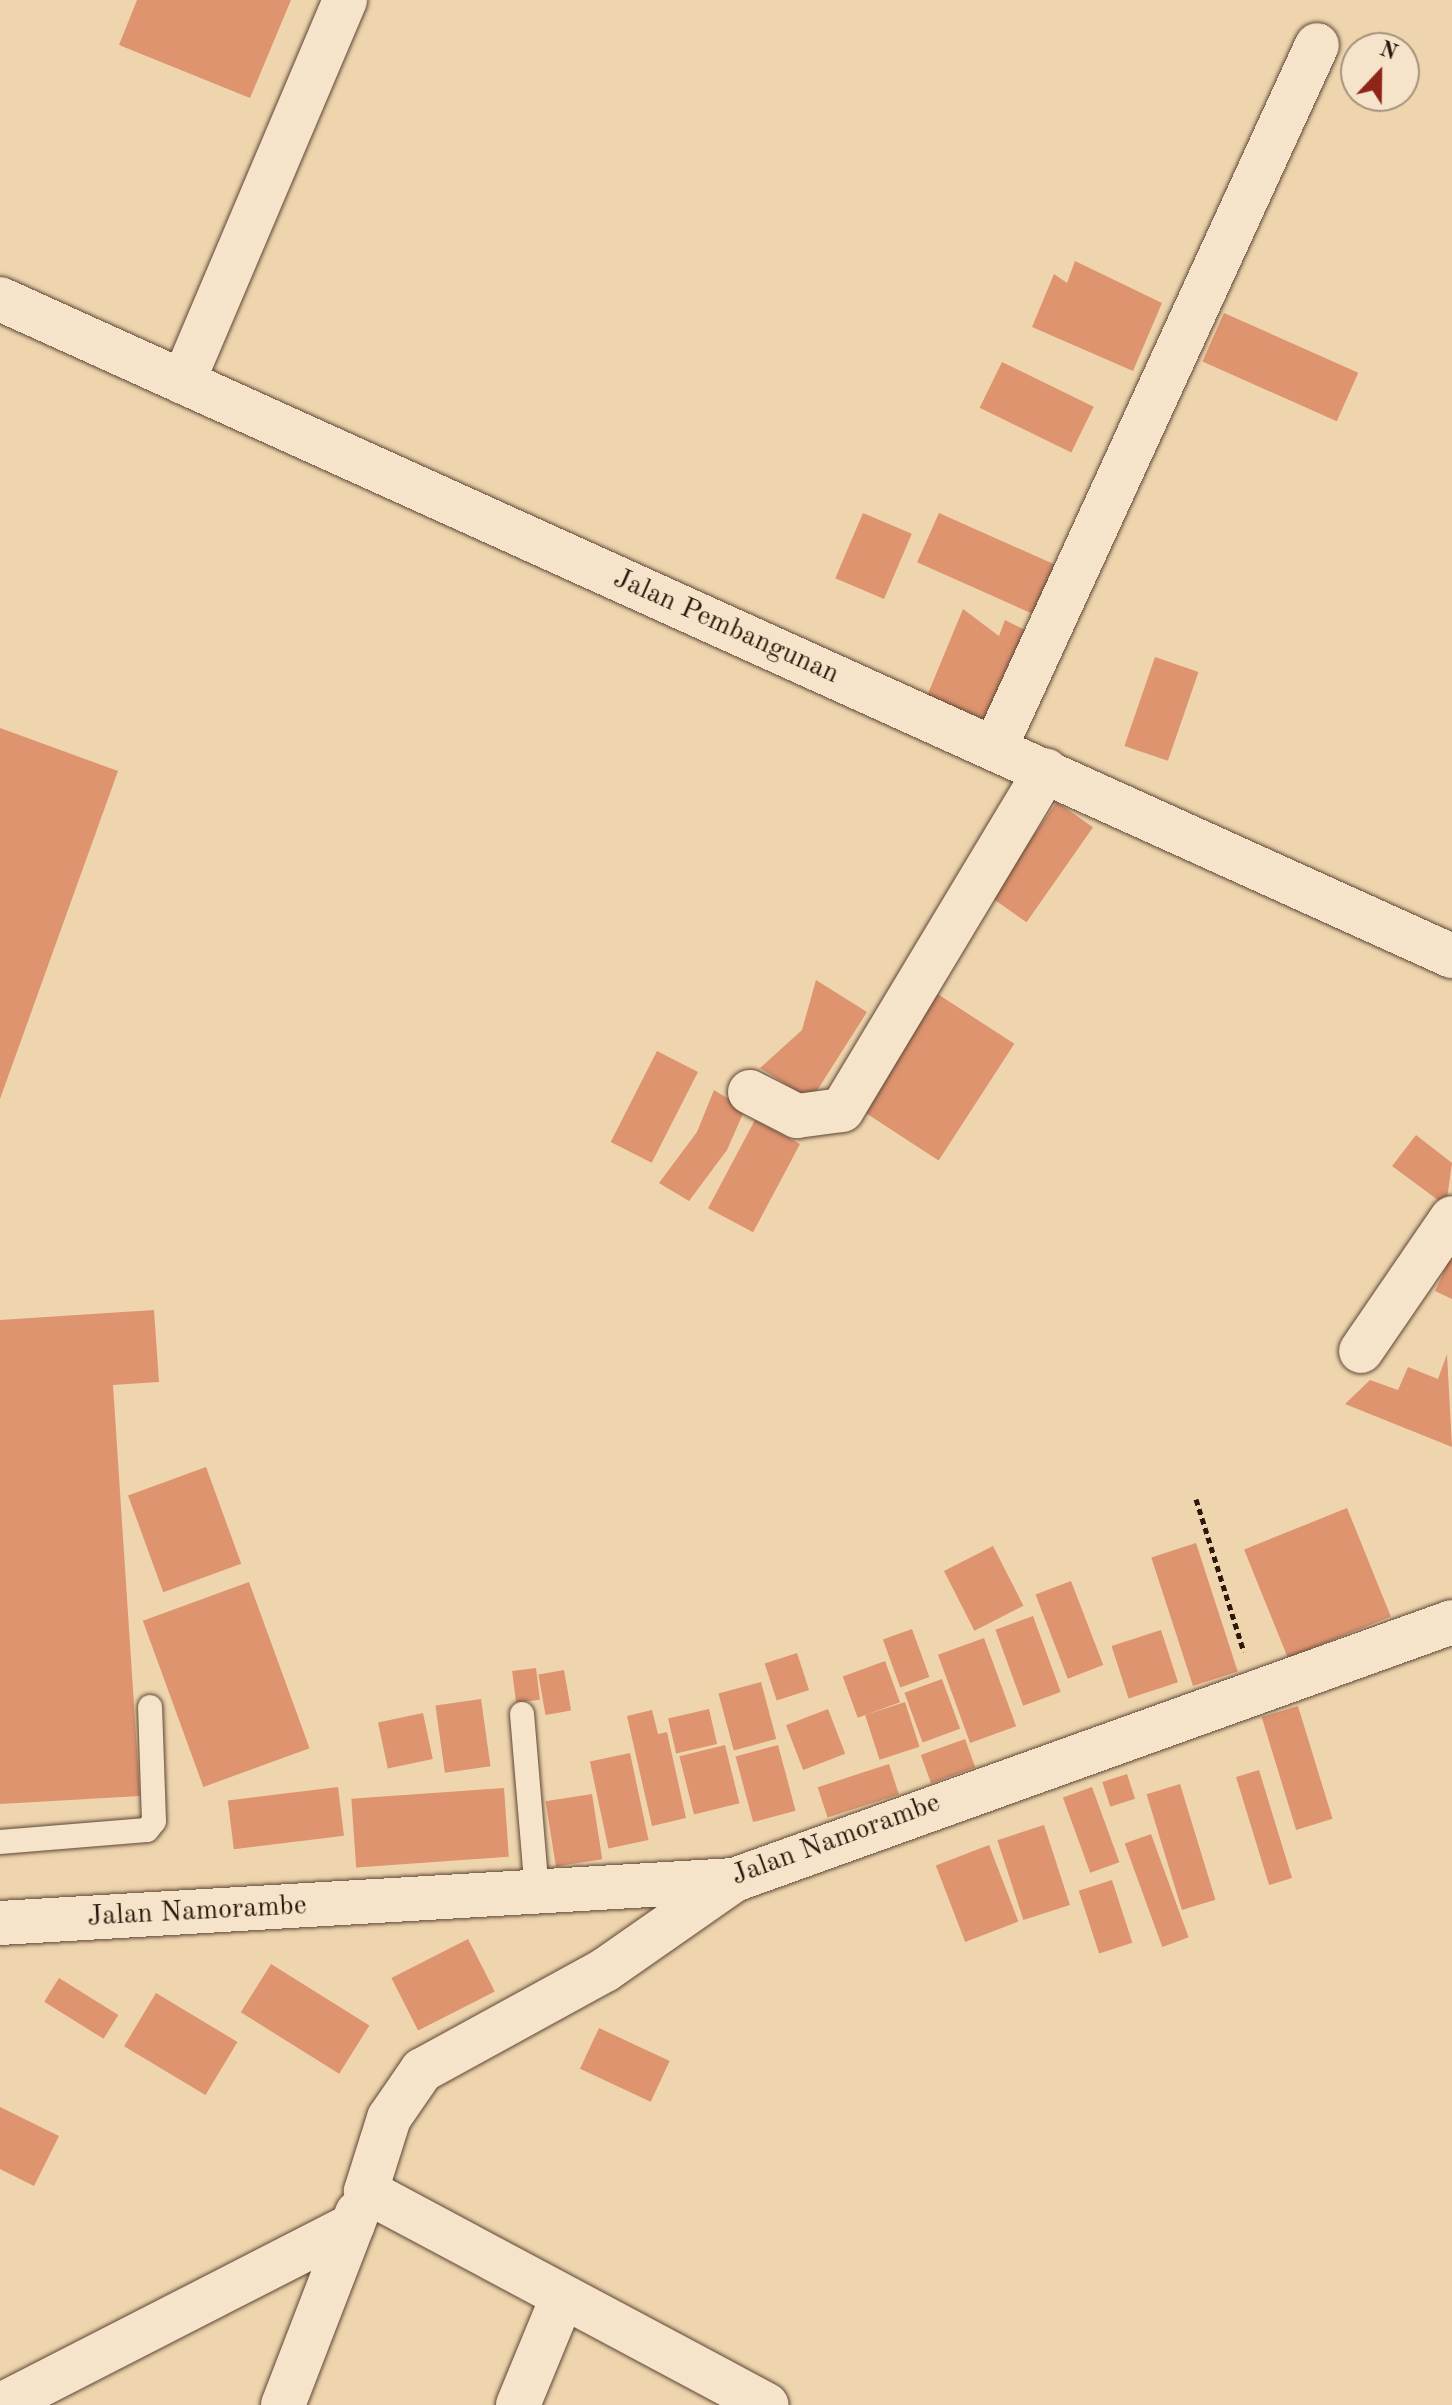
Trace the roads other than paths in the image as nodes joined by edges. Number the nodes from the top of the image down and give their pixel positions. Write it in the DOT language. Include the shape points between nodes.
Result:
graph roads {
  1 [pos="345,0"];
  2 [pos="1317,45"];
  3 [pos="0,299"];
  4 [pos="183,382"];
  5 [pos="995,748"];
  6 [pos="1046,771"];
  7 [pos="1452,956"];
  8 [pos="750,1092"];
  9 [pos="1452,1218"];
  10 [pos="1361,1351"];
  11 [pos="1452,1622"];
  12 [pos="150,1707"];
  13 [pos="522,1714"];
  14 [pos="0,1842"];
  15 [pos="734,1880"];
  16 [pos="537,1894"];
  17 [pos="0,1923"];
  18 [pos="359,2208"];
  19 [pos="562,2298"];
  20 [pos="742,2398"];
  21 [pos="1,2405"];
  22 [pos="283,2405"];
  23 [pos="518,2405"];
  1 -- 4 [label="street"];
  2 -- 5 [label="street"];
  3 -- 4 [label="street, Jalan Pembangunan"];
  4 -- 5 [label="street, Jalan Pembangunan"];
  5 -- 6 [label="street, Jalan Pembangunan"];
  6 -- 7 [label="street, Jalan Pembangunan"];
  6 -- 8 [label="street" via="842,1110 797,1116"];
  9 -- 10 [label="street"];
  11 -- 15 [label="street, Jalan Namorambe" via="1254,1688"];
  12 -- 14 [label="lane" via="154,1821 147,1830"];
  13 -- 16 [label="lane"];
  15 -- 16 [label="street, Jalan Namorambe"];
  15 -- 18 [label="street" via="605,1970 422,2070 389,2118"];
  16 -- 17 [label="street, Jalan Namorambe"];
  18 -- 19 [label="street"];
  18 -- 21 [label="street"];
  18 -- 22 [label="street"];
  19 -- 20 [label="street"];
  19 -- 23 [label="street"];
}
